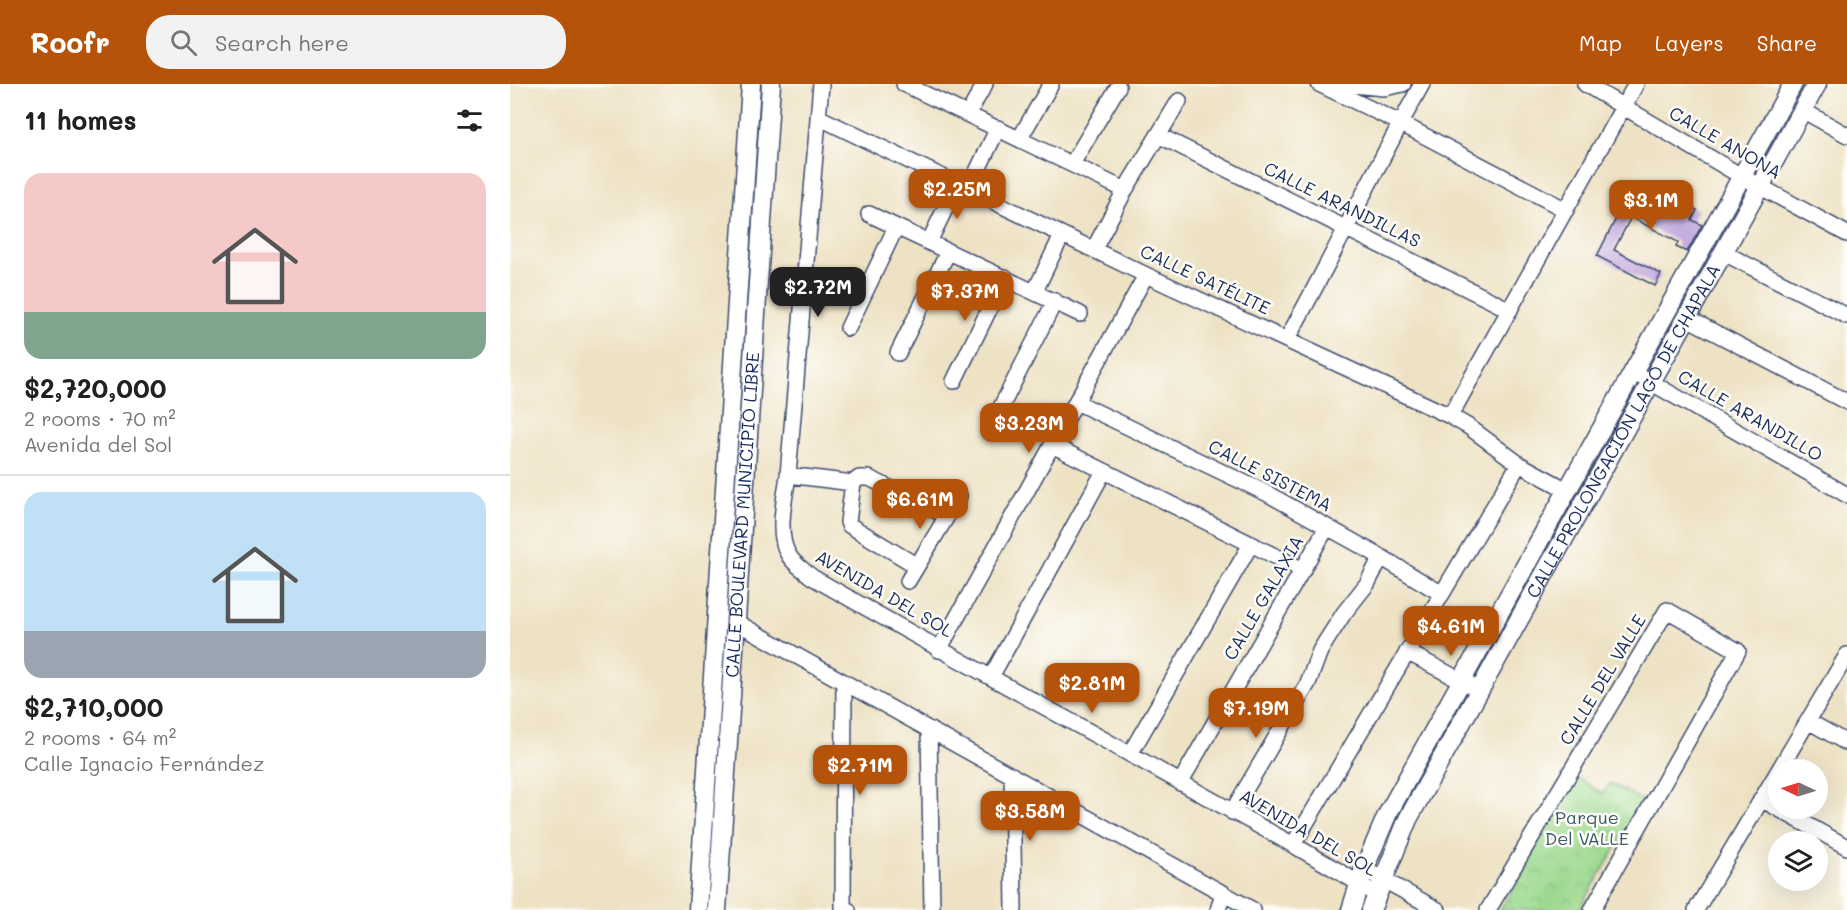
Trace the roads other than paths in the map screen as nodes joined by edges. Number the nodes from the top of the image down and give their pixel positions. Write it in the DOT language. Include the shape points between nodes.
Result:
graph roads {
  1 [pos="751,84"];
  2 [pos="771,84"];
  3 [pos="821,84"];
  4 [pos="985,84"];
  5 [pos="1051,84"];
  6 [pos="1319,84"];
  7 [pos="1342,84"];
  8 [pos="1403,84"];
  9 [pos="1422,84"];
  10 [pos="1585,84"];
  11 [pos="1636,84"];
  12 [pos="1793,84"];
  13 [pos="1816,84"];
  14 [pos="911,85"];
  15 [pos="1118,87"];
  16 [pos="1179,101"];
  17 [pos="1623,107"];
  18 [pos="1802,110"];
  19 [pos="969,114"];
  20 [pos="818,117"];
  21 [pos="1400,123"];
  22 [pos="998,128"];
  23 [pos="1158,135"];
  24 [pos="1847,135"];
  25 [pos="1020,138"];
  26 [pos="1072,164"];
  27 [pos="1742,176"];
  28 [pos="1760,186"];
  29 [pos="963,187"];
  30 [pos="1125,190"];
  31 [pos="1566,210"];
  32 [pos="869,214"];
  33 [pos="896,227"];
  34 [pos="1345,228"];
  35 [pos="1847,234"];
  36 [pos="1062,235"];
  37 [pos="928,242"];
  38 [pos="1094,249"];
  39 [pos="948,252"];
  40 [pos="1724,253"];
  41 [pos="1146,275"];
  42 [pos="1005,278"];
  43 [pos="1035,291"];
  44 [pos="1055,301"];
  45 [pos="1510,310"];
  46 [pos="1080,314"];
  47 [pos="1847,316"];
  48 [pos="1688,318"];
  49 [pos="848,328"];
  50 [pos="1287,339"];
  51 [pos="898,353"];
  52 [pos="1633,372"];
  53 [pos="954,381"];
  54 [pos="1652,383"];
  55 [pos="1076,402"];
  56 [pos="1847,402"];
  57 [pos="1002,405"];
  58 [pos="1450,416"];
  59 [pos="1052,445"];
  60 [pos="1519,464"];
  61 [pos="1104,471"];
  62 [pos="788,475"];
  63 [pos="853,483"];
  64 [pos="1568,490"];
  65 [pos="1847,495"];
  66 [pos="959,496"];
  67 [pos="947,516"];
  68 [pos="1328,527"];
  69 [pos="1251,544"];
  70 [pos="1381,557"];
  71 [pos="917,566"];
  72 [pos="1303,570"];
  73 [pos="908,581"];
  74 [pos="1442,594"];
  75 [pos="736,622"];
  76 [pos="939,650"];
  77 [pos="1407,652"];
  78 [pos="1847,655"];
  79 [pos="991,677"];
  80 [pos="1460,681"];
  81 [pos="844,682"];
  82 [pos="1479,690"];
  83 [pos="1808,721"];
  84 [pos="928,729"];
  85 [pos="1847,743"];
  86 [pos="1130,754"];
  87 [pos="1012,775"];
  88 [pos="1180,783"];
  89 [pos="1761,799"];
  90 [pos="1232,812"];
  91 [pos="1293,845"];
  92 [pos="1847,847"];
  93 [pos="1362,876"];
  94 [pos="1223,893"];
  95 [pos="1377,895"];
  96 [pos="698,910"];
  97 [pos="717,910"];
  98 [pos="845,910"];
  99 [pos="932,910"];
  100 [pos="1014,910"];
  101 [pos="1218,910"];
  102 [pos="1253,910"];
  103 [pos="1351,910"];
  104 [pos="1438,910"];
  105 [pos="1488,910"];
  106 [pos="1592,910"];
  107 [pos="1696,910"];
  1 -- 96 [label="main road, CALLE BOULEVARD MUNICIPIO LIBRE"];
  2 -- 75 [label="main road, CALLE BOULEVARD MUNICIPIO LIBRE"];
  3 -- 20 [label="street, AVENIDA DEL SOL"];
  4 -- 19 [label="street"];
  5 -- 25 [label="street"];
  6 -- 21 [label="street"];
  7 -- 8 [label="street" via="1384,88"];
  9 -- 21 [label="street"];
  10 -- 17 [label="street, CALLE ANONA"];
  11 -- 17 [label="street"];
  12 -- 27 [label="main road, CALLE PROLONGACIÓN LAGO DE CHAPALA"];
  13 -- 18 [label="main road, CALLE PROLONGACIÓN LAGO DE CHAPALA"];
  14 -- 19 [label="street"];
  15 -- 26 [label="street"];
  16 -- 23 [label="street"];
  17 -- 27 [label="street, CALLE ANONA"];
  17 -- 31 [label="street"];
  18 -- 24 [label="street"];
  18 -- 28 [label="main road, CALLE PROLONGACIÓN LAGO DE CHAPALA"];
  19 -- 22 [label="street"];
  20 -- 29 [label="street, CALLE SATÉLITE"];
  20 -- 62 [label="street, AVENIDA DEL SOL"];
  21 -- 31 [label="street"];
  21 -- 34 [label="street"];
  22 -- 25 [label="street"];
  22 -- 29 [label="street"];
  23 -- 30 [label="street"];
  23 -- 34 [label="street, CALLE ARANDILLAS"];
  25 -- 26 [label="street"];
  26 -- 30 [label="street"];
  27 -- 28 [label="street, CALLE ANONA"];
  27 -- 52 [label="main road, CALLE PROLONGACIÓN LAGO DE CHAPALA"];
  28 -- 35 [label="street, CALLE ANONA"];
  28 -- 40 [label="main road, CALLE PROLONGACIÓN LAGO DE CHAPALA"];
  29 -- 36 [label="street, CALLE SATÉLITE"];
  29 -- 37 [label="street"];
  30 -- 38 [label="street"];
  31 -- 45 [label="street"];
  32 -- 33 [label="street"];
  33 -- 37 [label="street"];
  33 -- 49 [label="street"];
  34 -- 45 [label="street, CALLE ARANDILLAS"];
  34 -- 50 [label="street"];
  36 -- 38 [label="street, CALLE SATÉLITE"];
  36 -- 43 [label="street"];
  37 -- 39 [label="street"];
  38 -- 41 [label="street, CALLE SATÉLITE"];
  39 -- 42 [label="street"];
  39 -- 51 [label="street"];
  40 -- 47 [label="street"];
  40 -- 48 [label="main road, CALLE PROLONGACIÓN LAGO DE CHAPALA"];
  41 -- 50 [label="street, CALLE SATÉLITE"];
  41 -- 55 [label="street"];
  42 -- 43 [label="street"];
  42 -- 53 [label="street"];
  43 -- 44 [label="street"];
  44 -- 46 [label="street"];
  44 -- 57 [label="street"];
  45 -- 58 [label="street"];
  48 -- 54 [label="main road, CALLE PROLONGACIÓN LAGO DE CHAPALA"];
  48 -- 56 [label="street"];
  50 -- 58 [label="street, CALLE SATÉLITE"];
  52 -- 54 [label="street, CALLE ARANDILLO"];
  52 -- 64 [label="main road, CALLE PROLONGACIÓN LAGO DE CHAPALA"];
  54 -- 65 [label="street, CALLE ARANDILLO"];
  54 -- 82 [label="main road, CALLE PROLONGACIÓN LAGO DE CHAPALA"];
  55 -- 59 [label="street"];
  55 -- 68 [label="street, CALLE SISTEMA"];
  58 -- 60 [label="street, CALLE SATÉLITE"];
  59 -- 61 [label="street"];
  59 -- 76 [label="street"];
  60 -- 64 [label="street, CALLE SATÉLITE"];
  60 -- 74 [label="street"];
  61 -- 69 [label="street"];
  61 -- 79 [label="street"];
  62 -- 63 [label="street"];
  62 -- 76 [label="street, AVENIDA DEL SOL" via="783,531 789,556 812,577"];
  63 -- 67 [label="street" via="869,478"];
  63 -- 71 [label="street" via="849,525"];
  64 -- 80 [label="main road, CALLE PROLONGACIÓN LAGO DE CHAPALA"];
  66 -- 67 [label="street"];
  67 -- 71 [label="street"];
  68 -- 70 [label="street, CALLE SISTEMA"];
  68 -- 72 [label="street, CALLE GALAXIA"];
  69 -- 72 [label="street"];
  69 -- 86 [label="street"];
  70 -- 74 [label="street, CALLE SISTEMA"];
  70 -- 90 [label="street" via="1320,651 1308,683"];
  71 -- 73 [label="street"];
  72 -- 88 [label="street, CALLE GALAXIA"];
  74 -- 77 [label="street"];
  75 -- 81 [label="street"];
  75 -- 97 [label="main road, CALLE BOULEVARD MUNICIPIO LIBRE"];
  76 -- 79 [label="street, AVENIDA DEL SOL"];
  77 -- 80 [label="street"];
  77 -- 91 [label="street"];
  78 -- 83 [label="street"];
  79 -- 86 [label="street, AVENIDA DEL SOL"];
  80 -- 82 [label="street"];
  80 -- 93 [label="main road, CALLE PROLONGACIÓN LAGO DE CHAPALA" via="1387,815"];
  81 -- 84 [label="street"];
  81 -- 98 [label="street"];
  82 -- 95 [label="main road, CALLE PROLONGACIÓN LAGO DE CHAPALA" via="1408,819"];
  83 -- 85 [label="street"];
  83 -- 89 [label="street"];
  84 -- 87 [label="street"];
  84 -- 99 [label="street"];
  86 -- 88 [label="street, AVENIDA DEL SOL"];
  87 -- 94 [label="street"];
  87 -- 100 [label="street"];
  88 -- 90 [label="street, AVENIDA DEL SOL"];
  89 -- 92 [label="street"];
  89 -- 107 [label="street"];
  90 -- 91 [label="street, AVENIDA DEL SOL"];
  91 -- 93 [label="street, AVENIDA DEL SOL"];
  93 -- 95 [label="street, AVENIDA DEL SOL"];
  93 -- 103 [label="main road, CALLE PROLONGACIÓN LAGO DE CHAPALA"];
  94 -- 101 [label="street"];
  94 -- 102 [label="street"];
  95 -- 104 [label="street, AVENIDA DEL SOL"];
  105 -- 106 [label="street, CALLE DEL VALLE" via="1667,610 1738,651"];
}
